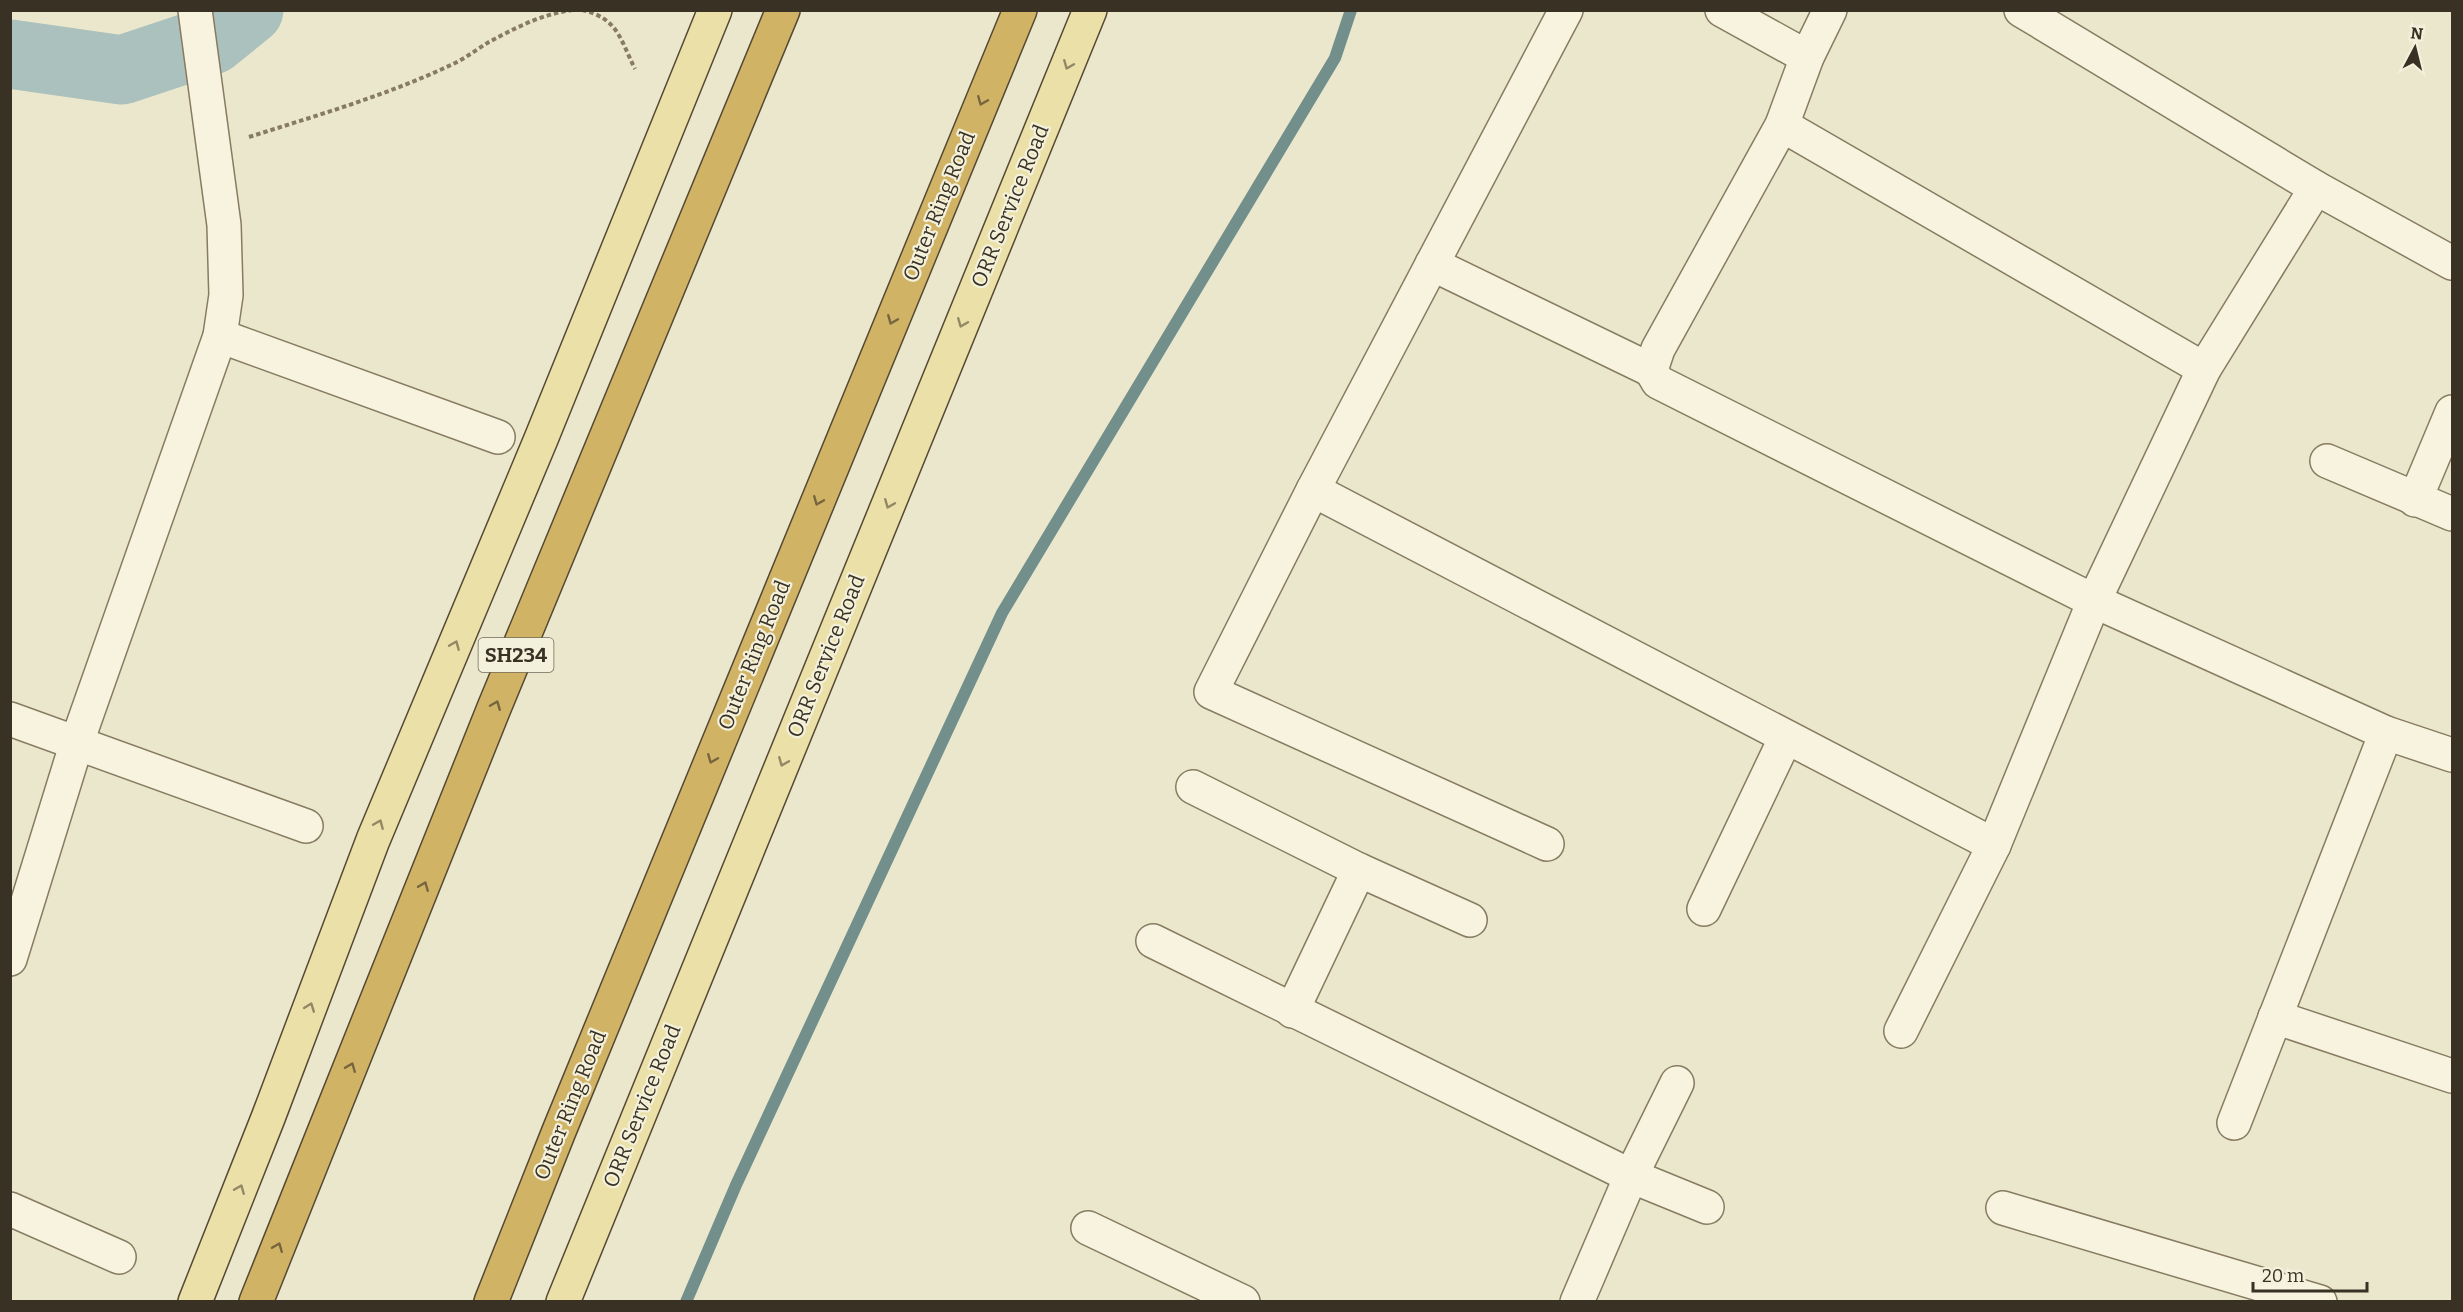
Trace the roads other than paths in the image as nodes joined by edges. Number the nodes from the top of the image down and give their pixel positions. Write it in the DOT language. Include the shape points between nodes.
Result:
graph roads {
  1 [pos="195,10"];
  2 [pos="715,10"];
  3 [pos="783,10"];
  4 [pos="1020,10"];
  5 [pos="1090,10"];
  6 [pos="1566,10"];
  7 [pos="1722,10"];
  8 [pos="1830,10"];
  9 [pos="2021,10"];
  10 [pos="1807,57"];
  11 [pos="1782,125"];
  12 [pos="2316,188"];
  13 [pos="2452,263"];
  14 [pos="1432,264"];
  15 [pos="220,336"];
  16 [pos="2204,369"];
  17 [pos="1651,370"];
  18 [pos="2452,412"];
  19 [pos="498,437"];
  20 [pos="2327,461"];
  21 [pos="1313,490"];
  22 [pos="2415,500"];
  23 [pos="2452,514"];
  24 [pos="2094,601"];
  25 [pos="10,719"];
  26 [pos="2386,733"];
  27 [pos="1786,737"];
  28 [pos="77,742"];
  29 [pos="2452,756"];
  30 [pos="1193,787"];
  31 [pos="306,826"];
  32 [pos="1547,844"];
  33 [pos="1994,845"];
  34 [pos="1359,870"];
  35 [pos="1704,909"];
  36 [pos="1470,920"];
  37 [pos="1153,941"];
  38 [pos="10,959"];
  39 [pos="1292,1011"];
  40 [pos="2275,1017"];
  41 [pos="1901,1031"];
  42 [pos="2452,1076"];
  43 [pos="1677,1083"];
  44 [pos="2234,1124"];
  45 [pos="1631,1176"];
  46 [pos="1707,1207"];
  47 [pos="2003,1208"];
  48 [pos="10,1209"];
  49 [pos="1088,1228"];
  50 [pos="119,1257"];
  51 [pos="195,1302"];
  52 [pos="256,1302"];
  53 [pos="492,1302"];
  54 [pos="563,1302"];
  55 [pos="1243,1302"];
  56 [pos="1577,1302"];
  57 [pos="2320,1302"];
  1 -- 15 [label="street" via="224,225 226,296"];
  51 -- 2 [label="main road, one-way" via="373,840"];
  52 -- 3 [label="highway, SH234, one-way" via="494,708"];
  4 -- 53 [label="highway, Outer Ring Road, one-way"];
  5 -- 54 [label="main road, ORR Service Road, one-way"];
  6 -- 14 [label="street"];
  7 -- 10 [label="street"];
  8 -- 10 [label="street"];
  9 -- 12 [label="street"];
  10 -- 11 [label="street"];
  11 -- 16 [label="street"];
  11 -- 17 [label="street" via="1658,349"];
  12 -- 13 [label="street"];
  12 -- 16 [label="street"];
  14 -- 17 [label="street"];
  14 -- 21 [label="street"];
  15 -- 19 [label="street"];
  15 -- 28 [label="street"];
  16 -- 24 [label="street"];
  17 -- 24 [label="street" via="1658,382"];
  18 -- 22 [label="street"];
  20 -- 22 [label="street"];
  21 -- 27 [label="street"];
  21 -- 32 [label="street" via="1211,692"];
  22 -- 23 [label="street"];
  24 -- 26 [label="street"];
  24 -- 33 [label="street"];
  25 -- 28 [label="street"];
  26 -- 29 [label="street"];
  26 -- 40 [label="street"];
  27 -- 33 [label="street"];
  27 -- 35 [label="street"];
  28 -- 31 [label="street"];
  28 -- 38 [label="street"];
  30 -- 34 [label="street"];
  33 -- 41 [label="street"];
  34 -- 36 [label="street"];
  34 -- 39 [label="street"];
  37 -- 39 [label="street"];
  39 -- 45 [label="street"];
  40 -- 42 [label="street"];
  40 -- 44 [label="street"];
  43 -- 45 [label="street"];
  45 -- 46 [label="street"];
  45 -- 56 [label="street"];
  47 -- 57 [label="street"];
  48 -- 50 [label="street"];
  49 -- 55 [label="street"];
}
